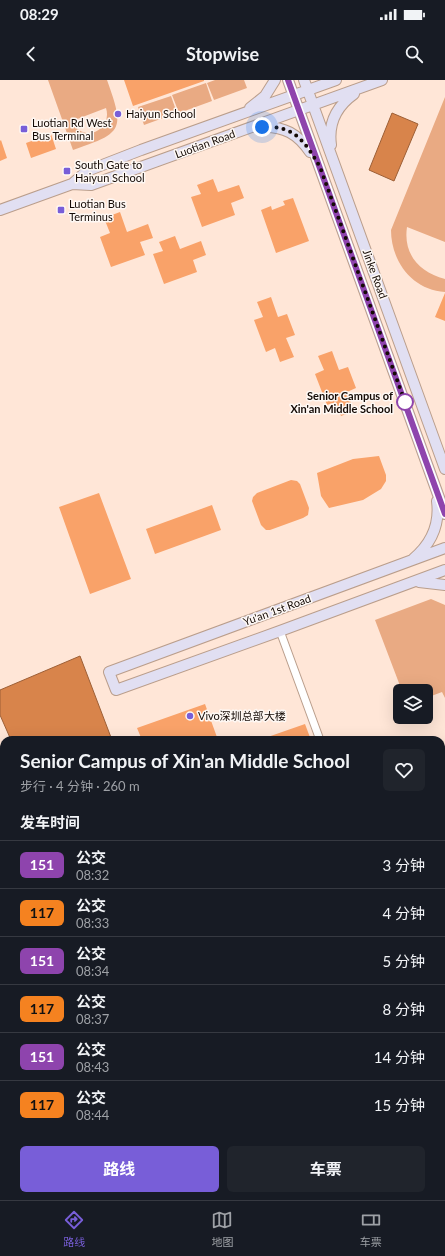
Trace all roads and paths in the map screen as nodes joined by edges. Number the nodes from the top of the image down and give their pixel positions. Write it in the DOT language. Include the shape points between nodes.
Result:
graph roads {
  1 [pos="275,80"];
  2 [pos="288,80"];
  3 [pos="304,80"];
  4 [pos="336,80"];
  5 [pos="382,80"];
  6 [pos="364,87"];
  7 [pos="308,90"];
  8 [pos="293,95"];
  9 [pos="313,105"];
  10 [pos="299,110"];
  11 [pos="239,115"];
  12 [pos="246,130"];
  13 [pos="336,166"];
  14 [pos="320,167"];
  15 [pos="72,184"];
  16 [pos="0,210"];
  17 [pos="445,469"];
  18 [pos="435,487"];
  19 [pos="445,514"];
  20 [pos="445,548"];
  21 [pos="407,563"];
  22 [pos="445,570"];
  23 [pos="413,582"];
  24 [pos="445,585"];
  25 [pos="280,631"];
  26 [pos="319,736"];
  1 -- 11 [label="main road" via="265,96"];
  2 -- 8 [label="main road, Jinke Road"];
  3 -- 7 [label="main road, Jinke Road"];
  4 -- 7 [label="main road, Luotian Road"];
  5 -- 6 [label="main road, Luotian Road"];
  6 -- 9 [label="main road, Luotian Road"];
  6 -- 13 [label="main road" via="344,102 333,119 330,134"];
  7 -- 8 [label="main road, Luotian Road"];
  7 -- 9 [label="main road, Jinke Road"];
  8 -- 10 [label="main road, Jinke Road"];
  8 -- 11 [label="main road, Luotian Road"];
  9 -- 10 [label="main road, Luotian Road"];
  9 -- 13 [label="main road, Jinke Road"];
  10 -- 12 [label="main road, Luotian Road"];
  10 -- 14 [label="main road, Jinke Road"];
  11 -- 15 [label="main road, Luotian Road" via="87,171"];
  12 -- 14 [label="main road" via="270,126 289,131 306,146"];
  12 -- 15 [label="main road, Luotian Road" via="91,185"];
  13 -- 17 [label="main road, Jinke Road"];
  14 -- 18 [label="main road, Jinke Road"];
  15 -- 16 [label="main road, Luotian Road"];
  18 -- 19 [label="main road, Jinke Road"];
  18 -- 21 [label="main road" via="438,515 434,532 420,553"];
  20 -- 21 [label="main road, Yu'an 1st Road"];
  21 -- 25 [label="main road, Yu'an 1st Road" via="109,672 116,690"];
  22 -- 23 [label="main road, Yu'an 1st Road"];
  23 -- 24 [label="main road"];
  23 -- 25 [label="main road, Yu'an 1st Road"];
  25 -- 26 [label="street"];
}
